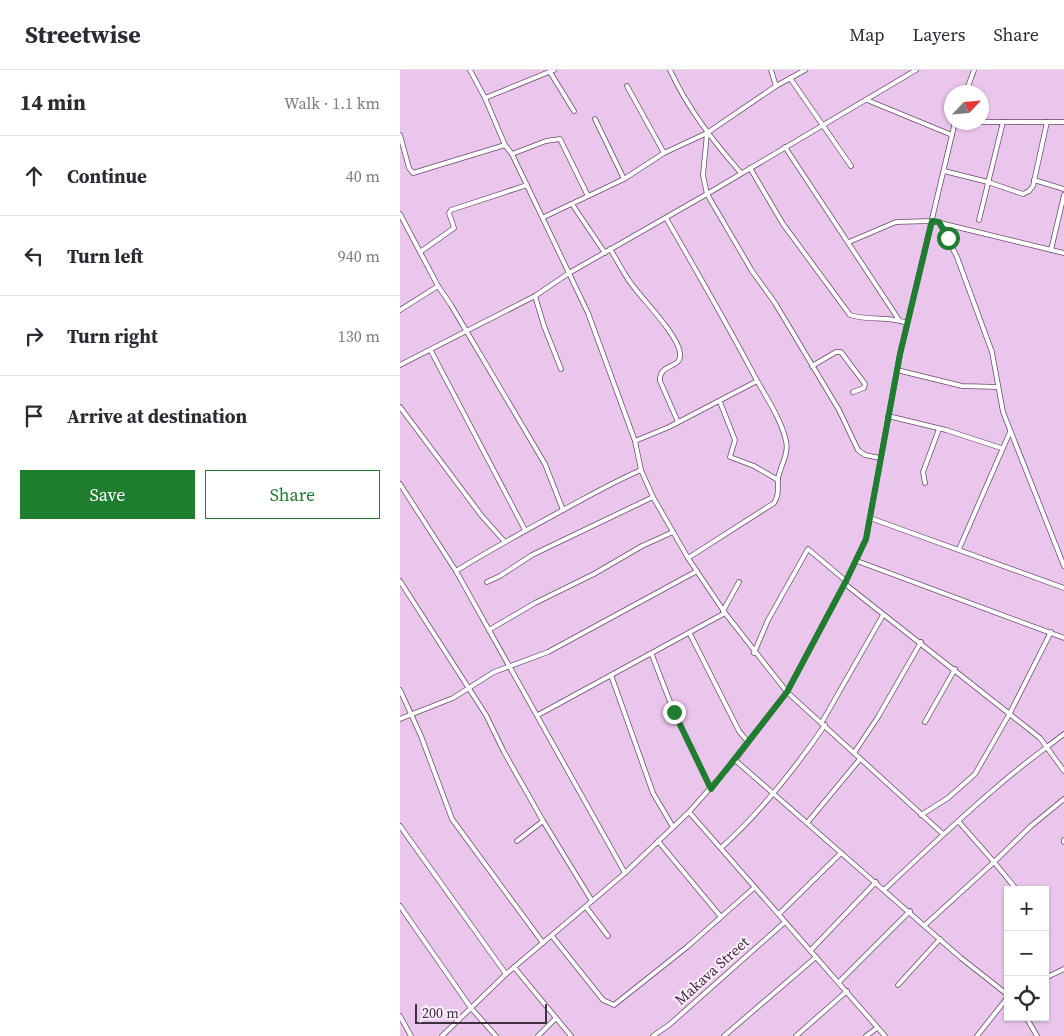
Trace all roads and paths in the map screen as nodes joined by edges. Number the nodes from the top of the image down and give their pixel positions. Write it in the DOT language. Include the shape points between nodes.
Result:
graph roads {
  1 [pos="670,70"];
  2 [pos="771,70"];
  3 [pos="805,70"];
  4 [pos="916,70"];
  5 [pos="974,70"];
  6 [pos="472,71"];
  7 [pos="551,71"];
  8 [pos="790,78"];
  9 [pos="969,85"];
  10 [pos="627,86"];
  11 [pos="776,86"];
  12 [pos="485,98"];
  13 [pos="867,100"];
  14 [pos="574,111"];
  15 [pos="595,119"];
  16 [pos="989,122"];
  17 [pos="1004,122"];
  18 [pos="1048,122"];
  19 [pos="1064,122"];
  20 [pos="824,126"];
  21 [pos="953,130"];
  22 [pos="707,133"];
  23 [pos="400,135"];
  24 [pos="952,135"];
  25 [pos="505,145"];
  26 [pos="785,147"];
  27 [pos="664,153"];
  28 [pos="512,154"];
  29 [pos="851,166"];
  30 [pos="750,168"];
  31 [pos="944,171"];
  32 [pos="741,173"];
  33 [pos="624,178"];
  34 [pos="1034,180"];
  35 [pos="988,182"];
  36 [pos="527,185"];
  37 [pos="1064,189"];
  38 [pos="707,194"];
  39 [pos="1064,195"];
  40 [pos="588,196"];
  41 [pos="572,204"];
  42 [pos="400,214"];
  43 [pos="544,217"];
  44 [pos="666,218"];
  45 [pos="979,220"];
  46 [pos="932,221"];
  47 [pos="939,222"];
  48 [pos="849,242"];
  49 [pos="610,249"];
  50 [pos="1051,250"];
  51 [pos="420,252"];
  52 [pos="605,252"];
  53 [pos="1064,253"];
  54 [pos="569,273"];
  55 [pos="438,286"];
  56 [pos="535,296"];
  57 [pos="400,310"];
  58 [pos="900,320"];
  59 [pos="907,323"];
  60 [pos="466,331"];
  61 [pos="431,351"];
  62 [pos="400,365"];
  63 [pos="812,366"];
  64 [pos="561,369"];
  65 [pos="897,370"];
  66 [pos="757,381"];
  67 [pos="998,387"];
  68 [pos="854,392"];
  69 [pos="720,402"];
  70 [pos="400,407"];
  71 [pos="888,416"];
  72 [pos="678,422"];
  73 [pos="939,428"];
  74 [pos="1010,432"];
  75 [pos="635,441"];
  76 [pos="1001,448"];
  77 [pos="880,458"];
  78 [pos="641,470"];
  79 [pos="778,480"];
  80 [pos="925,483"];
  81 [pos="400,484"];
  82 [pos="653,496"];
  83 [pos="563,510"];
  84 [pos="870,518"];
  85 [pos="525,530"];
  86 [pos="673,532"];
  87 [pos="504,541"];
  88 [pos="958,549"];
  89 [pos="1064,553"];
  90 [pos="1059,554"];
  91 [pos="688,558"];
  92 [pos="857,561"];
  93 [pos="1064,566"];
  94 [pos="456,571"];
  95 [pos="697,571"];
  96 [pos="400,581"];
  97 [pos="487,582"];
  98 [pos="739,582"];
  99 [pos="846,582"];
  100 [pos="1064,588"];
  101 [pos="724,612"];
  102 [pos="883,615"];
  103 [pos="489,630"];
  104 [pos="1051,632"];
  105 [pos="690,634"];
  106 [pos="1064,638"];
  107 [pos="920,642"];
  108 [pos="754,653"];
  109 [pos="652,655"];
  110 [pos="510,665"];
  111 [pos="955,669"];
  112 [pos="611,675"];
  113 [pos="468,688"];
  114 [pos="400,690"];
  115 [pos="787,692"];
  116 [pos="1010,713"];
  117 [pos="411,715"];
  118 [pos="538,715"];
  119 [pos="400,719"];
  120 [pos="925,722"];
  121 [pos="824,724"];
  122 [pos="1064,734"];
  123 [pos="748,742"];
  124 [pos="1048,748"];
  125 [pos="854,753"];
  126 [pos="860,759"];
  127 [pos="735,760"];
  128 [pos="1064,771"];
  129 [pos="711,789"];
  130 [pos="773,794"];
  131 [pos="1064,799"];
  132 [pos="689,812"];
  133 [pos="922,814"];
  134 [pos="543,821"];
  135 [pos="959,822"];
  136 [pos="806,823"];
  137 [pos="400,826"];
  138 [pos="672,827"];
  139 [pos="943,834"];
  140 [pos="518,841"];
  141 [pos="658,841"];
  142 [pos="721,848"];
  143 [pos="841,853"];
  144 [pos="994,862"];
  145 [pos="625,873"];
  146 [pos="876,882"];
  147 [pos="1014,886"];
  148 [pos="755,887"];
  149 [pos="886,890"];
  150 [pos="592,901"];
  151 [pos="400,906"];
  152 [pos="586,906"];
  153 [pos="910,911"];
  154 [pos="779,914"];
  155 [pos="721,917"];
  156 [pos="786,922"];
  157 [pos="925,925"];
  158 [pos="552,936"];
  159 [pos="608,936"];
  160 [pos="940,939"];
  161 [pos="543,943"];
  162 [pos="811,950"];
  163 [pos="816,957"];
  164 [pos="514,967"];
  165 [pos="1064,969"];
  166 [pos="506,974"];
  167 [pos="1049,976"];
  168 [pos="839,982"];
  169 [pos="898,985"];
  170 [pos="847,991"];
  171 [pos="1004,993"];
  172 [pos="1004,1001"];
  173 [pos="471,1008"];
  174 [pos="400,1017"];
  175 [pos="556,1018"];
  176 [pos="1028,1021"];
  177 [pos="877,1028"];
  178 [pos="410,1036"];
  179 [pos="442,1036"];
  180 [pos="496,1036"];
  181 [pos="538,1036"];
  182 [pos="571,1036"];
  183 [pos="652,1036"];
  184 [pos="724,1036"];
  185 [pos="796,1036"];
  186 [pos="866,1036"];
  187 [pos="885,1036"];
  188 [pos="977,1036"];
  189 [pos="1036,1036"];
  1 -- 22 [label="street" via="680,92"];
  2 -- 11 [label="street"];
  3 -- 8 [label="street"];
  4 -- 13 [label="street"];
  5 -- 9 [label="street"];
  6 -- 12 [label="street"];
  7 -- 12 [label="street"];
  7 -- 14 [label="street"];
  8 -- 11 [label="street"];
  8 -- 20 [label="street"];
  10 -- 27 [label="street"];
  11 -- 22 [label="street"];
  12 -- 25 [label="street"];
  13 -- 20 [label="street"];
  13 -- 24 [label="street"];
  15 -- 33 [label="street"];
  16 -- 17 [label="street"];
  17 -- 18 [label="street"];
  17 -- 35 [label="street"];
  18 -- 19 [label="street"];
  18 -- 34 [label="street"];
  20 -- 26 [label="street"];
  20 -- 29 [label="street"];
  21 -- 24 [label="street"];
  22 -- 27 [label="street"];
  22 -- 32 [label="street"];
  22 -- 38 [label="street" via="703,175"];
  23 -- 25 [label="street" via="413,173"];
  24 -- 31 [label="street"];
  25 -- 28 [label="street"];
  26 -- 30 [label="street"];
  26 -- 48 [label="street"];
  27 -- 33 [label="street"];
  28 -- 36 [label="street"];
  28 -- 40 [label="street" via="560,139"];
  30 -- 32 [label="street"];
  30 -- 58 [label="street" via="783,224 850,315"];
  31 -- 35 [label="street"];
  31 -- 46 [label="street"];
  32 -- 38 [label="street"];
  33 -- 40 [label="street"];
  34 -- 35 [label="street" via="1029,192 1023,194"];
  34 -- 37 [label="street"];
  35 -- 45 [label="street"];
  36 -- 43 [label="street"];
  36 -- 51 [label="street" via="451,210 454,228"];
  38 -- 44 [label="street"];
  38 -- 63 [label="street"];
  39 -- 50 [label="street"];
  40 -- 41 [label="street"];
  41 -- 43 [label="street"];
  41 -- 52 [label="street"];
  42 -- 51 [label="street"];
  43 -- 54 [label="street"];
  44 -- 49 [label="street"];
  44 -- 66 [label="street"];
  46 -- 47 [label="street"];
  46 -- 48 [label="street" via="896,222"];
  46 -- 59 [label="street"];
  47 -- 50 [label="street"];
  47 -- 67 [label="street" via="957,256 992,352"];
  48 -- 58 [label="street"];
  49 -- 52 [label="street"];
  49 -- 72 [label="street" via="631,285 665,325 680,350 677,363 659,374"];
  50 -- 53 [label="street"];
  51 -- 55 [label="street"];
  52 -- 54 [label="street"];
  54 -- 56 [label="street"];
  54 -- 75 [label="street" via="588,313"];
  55 -- 57 [label="street"];
  55 -- 60 [label="street"];
  56 -- 60 [label="street"];
  56 -- 64 [label="street"];
  58 -- 59 [label="street"];
  59 -- 65 [label="street"];
  60 -- 61 [label="street"];
  60 -- 83 [label="street" via="545,464"];
  61 -- 62 [label="street"];
  61 -- 85 [label="street"];
  63 -- 68 [label="street" via="841,352 865,384 864,388"];
  63 -- 77 [label="street" via="839,410 858,450"];
  65 -- 67 [label="street" via="962,386"];
  65 -- 71 [label="street"];
  66 -- 69 [label="street"];
  66 -- 79 [label="street" via="786,440 787,448"];
  67 -- 74 [label="street"];
  69 -- 72 [label="street"];
  69 -- 79 [label="street" via="735,440 730,457"];
  70 -- 87 [label="street"];
  71 -- 73 [label="street"];
  71 -- 77 [label="street"];
  72 -- 75 [label="street"];
  73 -- 76 [label="street"];
  73 -- 80 [label="street" via="923,472"];
  74 -- 76 [label="street"];
  74 -- 90 [label="street"];
  75 -- 78 [label="street"];
  76 -- 88 [label="street"];
  77 -- 84 [label="street"];
  78 -- 82 [label="street"];
  78 -- 83 [label="street" via="600,488"];
  79 -- 91 [label="street" via="774,503"];
  81 -- 94 [label="street"];
  82 -- 86 [label="street"];
  82 -- 97 [label="street" via="532,555"];
  83 -- 85 [label="street"];
  84 -- 88 [label="street"];
  84 -- 92 [label="street"];
  85 -- 87 [label="street"];
  86 -- 91 [label="street"];
  86 -- 103 [label="street"];
  87 -- 94 [label="street"];
  88 -- 100 [label="street"];
  89 -- 90 [label="street"];
  90 -- 93 [label="street"];
  91 -- 95 [label="street"];
  92 -- 99 [label="street"];
  92 -- 104 [label="street"];
  94 -- 103 [label="street"];
  95 -- 101 [label="street"];
  95 -- 110 [label="street" via="548,652"];
  96 -- 113 [label="street"];
  98 -- 101 [label="street"];
  99 -- 102 [label="street"];
  99 -- 108 [label="street" via="808,549 768,620"];
  99 -- 115 [label="street"];
  101 -- 105 [label="street"];
  101 -- 108 [label="street"];
  102 -- 107 [label="street"];
  102 -- 121 [label="street"];
  103 -- 110 [label="street"];
  104 -- 106 [label="street"];
  104 -- 116 [label="street"];
  105 -- 109 [label="street"];
  105 -- 123 [label="street" via="739,731"];
  107 -- 111 [label="street"];
  107 -- 125 [label="street"];
  108 -- 115 [label="street"];
  109 -- 112 [label="street"];
  109 -- 129 [label="street" via="674,712"];
  110 -- 113 [label="street"];
  110 -- 118 [label="street"];
  111 -- 116 [label="street"];
  111 -- 120 [label="street"];
  112 -- 118 [label="street"];
  112 -- 138 [label="street" via="653,793"];
  113 -- 117 [label="street" via="453,698"];
  113 -- 134 [label="street"];
  114 -- 117 [label="street"];
  115 -- 121 [label="street"];
  115 -- 123 [label="street"];
  116 -- 124 [label="street"];
  116 -- 133 [label="street" via="975,774 948,798"];
  117 -- 119 [label="street"];
  117 -- 161 [label="street" via="452,819"];
  118 -- 145 [label="street"];
  121 -- 125 [label="street"];
  121 -- 130 [label="street" via="788,778"];
  122 -- 124 [label="street"];
  123 -- 127 [label="street"];
  124 -- 128 [label="street"];
  124 -- 135 [label="street" via="997,786"];
  125 -- 126 [label="street"];
  126 -- 133 [label="street"];
  126 -- 136 [label="street"];
  127 -- 129 [label="street"];
  127 -- 130 [label="street"];
  129 -- 132 [label="street"];
  130 -- 136 [label="street"];
  130 -- 142 [label="street"];
  131 -- 144 [label="street"];
  132 -- 138 [label="street"];
  132 -- 142 [label="street"];
  133 -- 139 [label="street"];
  134 -- 140 [label="street"];
  134 -- 150 [label="street"];
  135 -- 139 [label="street"];
  135 -- 144 [label="street"];
  136 -- 143 [label="street"];
  137 -- 166 [label="street"];
  138 -- 141 [label="street"];
  139 -- 149 [label="street"];
  141 -- 145 [label="street"];
  141 -- 155 [label="street"];
  142 -- 148 [label="street"];
  143 -- 146 [label="street"];
  143 -- 154 [label="street"];
  144 -- 147 [label="street"];
  144 -- 157 [label="street"];
  145 -- 150 [label="street"];
  146 -- 149 [label="street"];
  146 -- 162 [label="street"];
  148 -- 154 [label="street"];
  148 -- 155 [label="street"];
  149 -- 153 [label="street"];
  150 -- 152 [label="street"];
  151 -- 173 [label="street"];
  152 -- 158 [label="street"];
  152 -- 159 [label="street"];
  153 -- 157 [label="street"];
  153 -- 168 [label="street"];
  154 -- 156 [label="street"];
  155 -- 158 [label="street" via="614,1005 603,1000"];
  156 -- 162 [label="street"];
  156 -- 183 [label="street, Makava Street" via="669,1025"];
  157 -- 160 [label="street"];
  158 -- 161 [label="street"];
  160 -- 169 [label="street"];
  160 -- 171 [label="street"];
  161 -- 164 [label="street"];
  162 -- 163 [label="street"];
  163 -- 168 [label="street"];
  163 -- 184 [label="street"];
  164 -- 166 [label="street"];
  164 -- 175 [label="street"];
  165 -- 167 [label="street"];
  166 -- 173 [label="street"];
  168 -- 170 [label="street"];
  170 -- 177 [label="street"];
  170 -- 185 [label="street"];
  172 -- 188 [label="street"];
  173 -- 179 [label="street"];
  173 -- 180 [label="street"];
  174 -- 178 [label="street"];
  175 -- 181 [label="street"];
  175 -- 182 [label="street"];
  176 -- 189 [label="street"];
  177 -- 186 [label="street"];
  177 -- 187 [label="street"];
}
